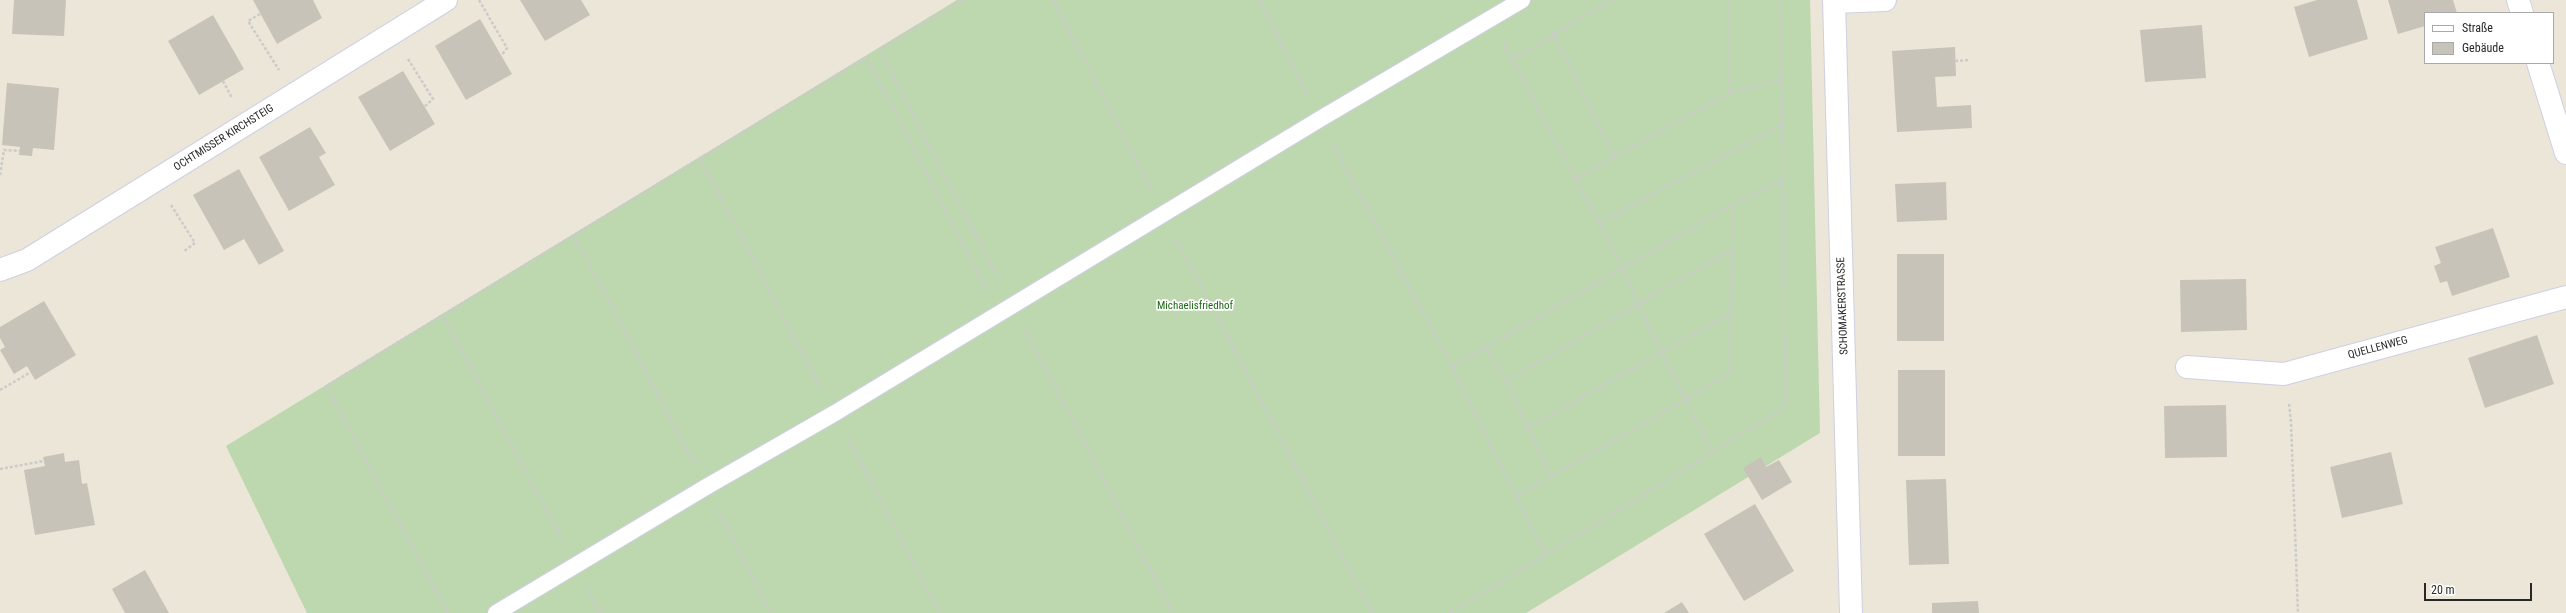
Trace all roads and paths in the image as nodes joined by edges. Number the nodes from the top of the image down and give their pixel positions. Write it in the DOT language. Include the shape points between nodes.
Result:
graph roads {
  1 [pos="446,0"];
  2 [pos="479,0"];
  3 [pos="1053,0"];
  4 [pos="1259,0"];
  5 [pos="1522,0"];
  6 [pos="1614,0"];
  7 [pos="1728,0"];
  8 [pos="1780,0"];
  9 [pos="1885,0"];
  10 [pos="2518,0"];
  11 [pos="1834,1"];
  12 [pos="2522,12"];
  13 [pos="260,14"];
  14 [pos="1490,20"];
  15 [pos="391,34"];
  16 [pos="1554,34"];
  17 [pos="502,56"];
  18 [pos="1513,59"];
  19 [pos="1968,60"];
  20 [pos="1955,61"];
  21 [pos="2538,64"];
  22 [pos="1781,79"];
  23 [pos="1729,93"];
  24 [pos="294,94"];
  25 [pos="424,107"];
  26 [pos="1320,119"];
  27 [pos="1782,125"];
  28 [pos="20,151"];
  29 [pos="2566,153"];
  30 [pos="1615,158"];
  31 [pos="700,159"];
  32 [pos="0,175"];
  33 [pos="1575,179"];
  34 [pos="156,180"];
  35 [pos="1784,180"];
  36 [pos="1733,204"];
  37 [pos="1164,214"];
  38 [pos="1597,224"];
  39 [pos="574,235"];
  40 [pos="1733,250"];
  41 [pos="183,252"];
  42 [pos="1622,267"];
  43 [pos="0,270"];
  44 [pos="2566,297"];
  45 [pos="1638,305"];
  46 [pos="1731,313"];
  47 [pos="999,315"];
  48 [pos="443,316"];
  49 [pos="1485,346"];
  50 [pos="1662,353"];
  51 [pos="1452,367"];
  52 [pos="2187,367"];
  53 [pos="31,372"];
  54 [pos="2284,374"];
  55 [pos="1506,381"];
  56 [pos="0,390"];
  57 [pos="1685,400"];
  58 [pos="835,413"];
  59 [pos="1528,428"];
  60 [pos="1712,452"];
  61 [pos="44,461"];
  62 [pos="0,469"];
  63 [pos="1550,475"];
  64 [pos="706,487"];
  65 [pos="1517,496"];
  66 [pos="1545,555"];
  67 [pos="576,566"];
  68 [pos="448,613"];
  69 [pos="496,613"];
  70 [pos="600,613"];
  71 [pos="772,613"];
  72 [pos="940,613"];
  73 [pos="1372,613"];
  74 [pos="1450,613"];
  75 [pos="1851,613"];
  76 [pos="2298,613"];
  1 -- 15 [label="street, OCHTMISSER KIRCHSTEIG"];
  2 -- 17 [label="path" via="507,48"];
  3 -- 37 [label="path"];
  4 -- 26 [label="path"];
  5 -- 14 [label="lane"];
  6 -- 16 [label="path"];
  7 -- 23 [label="path"];
  8 -- 22 [label="path"];
  9 -- 11 [label="street"];
  10 -- 12 [label="street"];
  11 -- 75 [label="street, SCHOMAKERSTRASSE"];
  13 -- 24 [label="path" via="248,21"];
  14 -- 18 [label="path"];
  14 -- 26 [label="lane"];
  15 -- 24 [label="street, OCHTMISSER KIRCHSTEIG"];
  15 -- 25 [label="path" via="433,99"];
  16 -- 18 [label="path"];
  16 -- 30 [label="path"];
  18 -- 33 [label="path"];
  19 -- 20 [label="path"];
  21 -- 29 [label="street"];
  22 -- 23 [label="path"];
  22 -- 27 [label="path"];
  23 -- 30 [label="path"];
  24 -- 34 [label="street, OCHTMISSER KIRCHSTEIG"];
  26 -- 37 [label="lane"];
  26 -- 51 [label="path"];
  27 -- 35 [label="path"];
  27 -- 38 [label="path"];
  28 -- 32 [label="path" via="4,150"];
  30 -- 33 [label="path"];
  31 -- 39 [label="path"];
  31 -- 47 [label="path" via="866,56"];
  31 -- 58 [label="path"];
  33 -- 38 [label="path"];
  34 -- 41 [label="path" via="195,243"];
  34 -- 43 [label="street, OCHTMISSER KIRCHSTEIG" via="27,260"];
  35 -- 36 [label="path"];
  35 -- 60 [label="path" via="1786,408"];
  36 -- 40 [label="path"];
  36 -- 42 [label="path"];
  37 -- 47 [label="lane"];
  37 -- 73 [label="path"];
  38 -- 42 [label="path"];
  39 -- 48 [label="path"];
  39 -- 64 [label="path"];
  40 -- 45 [label="path"];
  40 -- 46 [label="path"];
  42 -- 45 [label="path"];
  42 -- 49 [label="path"];
  44 -- 54 [label="street, QUELLENWEG"];
  45 -- 50 [label="path"];
  45 -- 55 [label="path"];
  46 -- 50 [label="path"];
  46 -- 57 [label="path" via="1730,374"];
  47 -- 58 [label="lane"];
  48 -- 67 [label="path"];
  48 -- 68 [label="path" via="326,386"];
  49 -- 51 [label="path"];
  49 -- 55 [label="path"];
  50 -- 57 [label="path"];
  50 -- 59 [label="path"];
  51 -- 65 [label="path"];
  52 -- 54 [label="street, QUELLENWEG"];
  53 -- 56 [label="path"];
  54 -- 76 [label="path" via="2291,422"];
  55 -- 59 [label="path"];
  57 -- 60 [label="path"];
  57 -- 63 [label="path"];
  58 -- 64 [label="lane"];
  58 -- 72 [label="path"];
  59 -- 63 [label="path"];
  60 -- 66 [label="path"];
  61 -- 62 [label="path"];
  63 -- 65 [label="path"];
  64 -- 67 [label="lane"];
  64 -- 71 [label="path"];
  65 -- 66 [label="path"];
  66 -- 74 [label="path"];
  67 -- 69 [label="lane"];
  67 -- 70 [label="path"];
}
